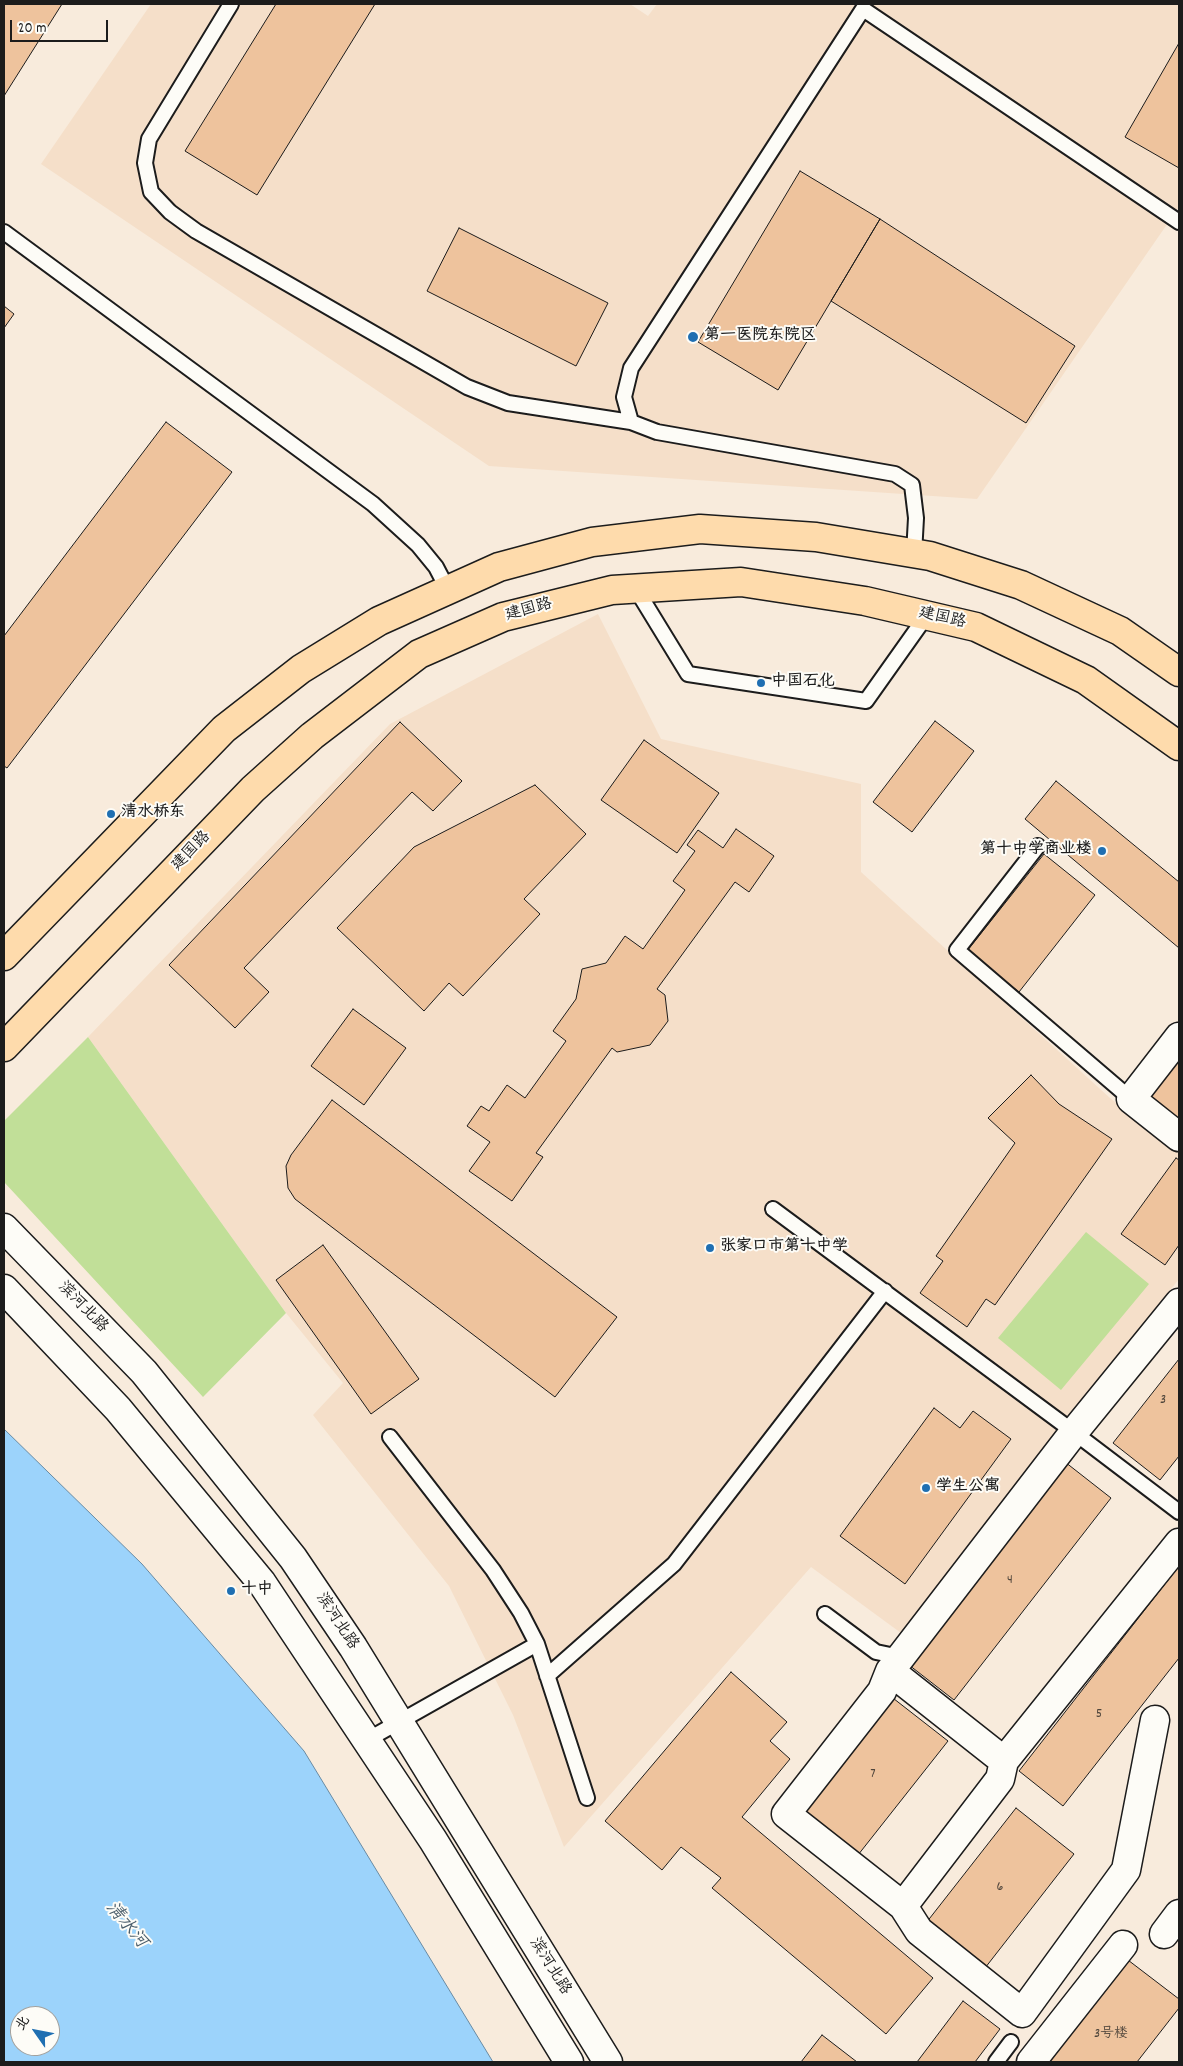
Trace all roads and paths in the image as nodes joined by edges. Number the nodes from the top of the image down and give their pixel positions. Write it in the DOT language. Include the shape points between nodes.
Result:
graph roads {
  1 [pos="231,4"];
  2 [pos="864,6"];
  3 [pos="1179,222"];
  4 [pos="4,232"];
  5 [pos="631,422"];
  6 [pos="914,554"];
  7 [pos="636,589"];
  8 [pos="448,590"];
  9 [pos="927,615"];
  10 [pos="1179,672"];
  11 [pos="1179,746"];
  12 [pos="1038,846"];
  13 [pos="4,956"];
  14 [pos="1179,1037"];
  15 [pos="4,1047"];
  16 [pos="1131,1099"];
  17 [pos="1179,1136"];
  18 [pos="773,1209"];
  19 [pos="4,1228"];
  20 [pos="4,1290"];
  21 [pos="885,1292"];
  22 [pos="1179,1303"];
  23 [pos="1069,1428"];
  24 [pos="390,1437"];
  25 [pos="1179,1512"];
  26 [pos="1179,1543"];
  27 [pos="825,1614"];
  28 [pos="537,1644"];
  29 [pos="895,1664"];
  30 [pos="547,1676"];
  31 [pos="1156,1720"];
  32 [pos="399,1722"];
  33 [pos="367,1740"];
  34 [pos="1004,1761"];
  35 [pos="586,1798"];
  36 [pos="903,1906"];
  37 [pos="1123,1945"];
  38 [pos="1011,2042"];
  39 [pos="569,2062"];
  40 [pos="608,2062"];
  41 [pos="996,2062"];
  42 [pos="1031,2062"];
  1 -- 5 [label="lane" via="149,139 145,163 152,192 170,212 196,231 467,387 508,403"];
  2 -- 3 [label="lane"];
  2 -- 5 [label="lane" via="631,368 624,397"];
  4 -- 8 [label="lane" via="372,504 418,545 436,567"];
  5 -- 6 [label="lane" via="657,432 895,474 912,485 916,518"];
  6 -- 8 [label="main road" via="816,537 700,529 592,542 499,567"];
  6 -- 10 [label="main road" via="930,556 1021,585 1120,631"];
  7 -- 9 [label="main road, 建国路" via="741,582 865,601"];
  7 -- 9 [label="lane" via="688,674 866,701"];
  7 -- 15 [label="main road, 建国路" via="612,590 503,617 419,654 312,736 253,789"];
  8 -- 13 [label="main road" via="379,621 301,669 224,729"];
  9 -- 11 [label="main road, 建国路" via="976,627 1086,680"];
  12 -- 16 [label="lane" via="957,950"];
  14 -- 16 [label="street"];
  16 -- 17 [label="street"];
  18 -- 21 [label="lane"];
  19 -- 32 [label="street, 滨河北路" via="144,1372 287,1550"];
  20 -- 33 [label="street, 滨河北路" via="118,1409 262,1583"];
  21 -- 23 [label="lane"];
  21 -- 30 [label="lane" via="674,1564"];
  22 -- 23 [label="street"];
  23 -- 25 [label="lane"];
  23 -- 29 [label="street"];
  24 -- 28 [label="lane" via="492,1570"];
  26 -- 34 [label="street"];
  27 -- 29 [label="lane"];
  28 -- 30 [label="lane"];
  28 -- 32 [label="lane"];
  29 -- 34 [label="street"];
  29 -- 36 [label="street" via="882,1691 786,1814"];
  30 -- 35 [label="lane"];
  31 -- 36 [label="street" via="1126,1870 1022,2013 919,1931"];
  32 -- 33 [label="lane"];
  32 -- 40 [label="street, 滨河北路"];
  33 -- 39 [label="street, 滨河北路" via="433,1840"];
  34 -- 36 [label="street" via="1000,1779"];
  37 -- 42 [label="street"];
  38 -- 41 [label="lane"];
}
